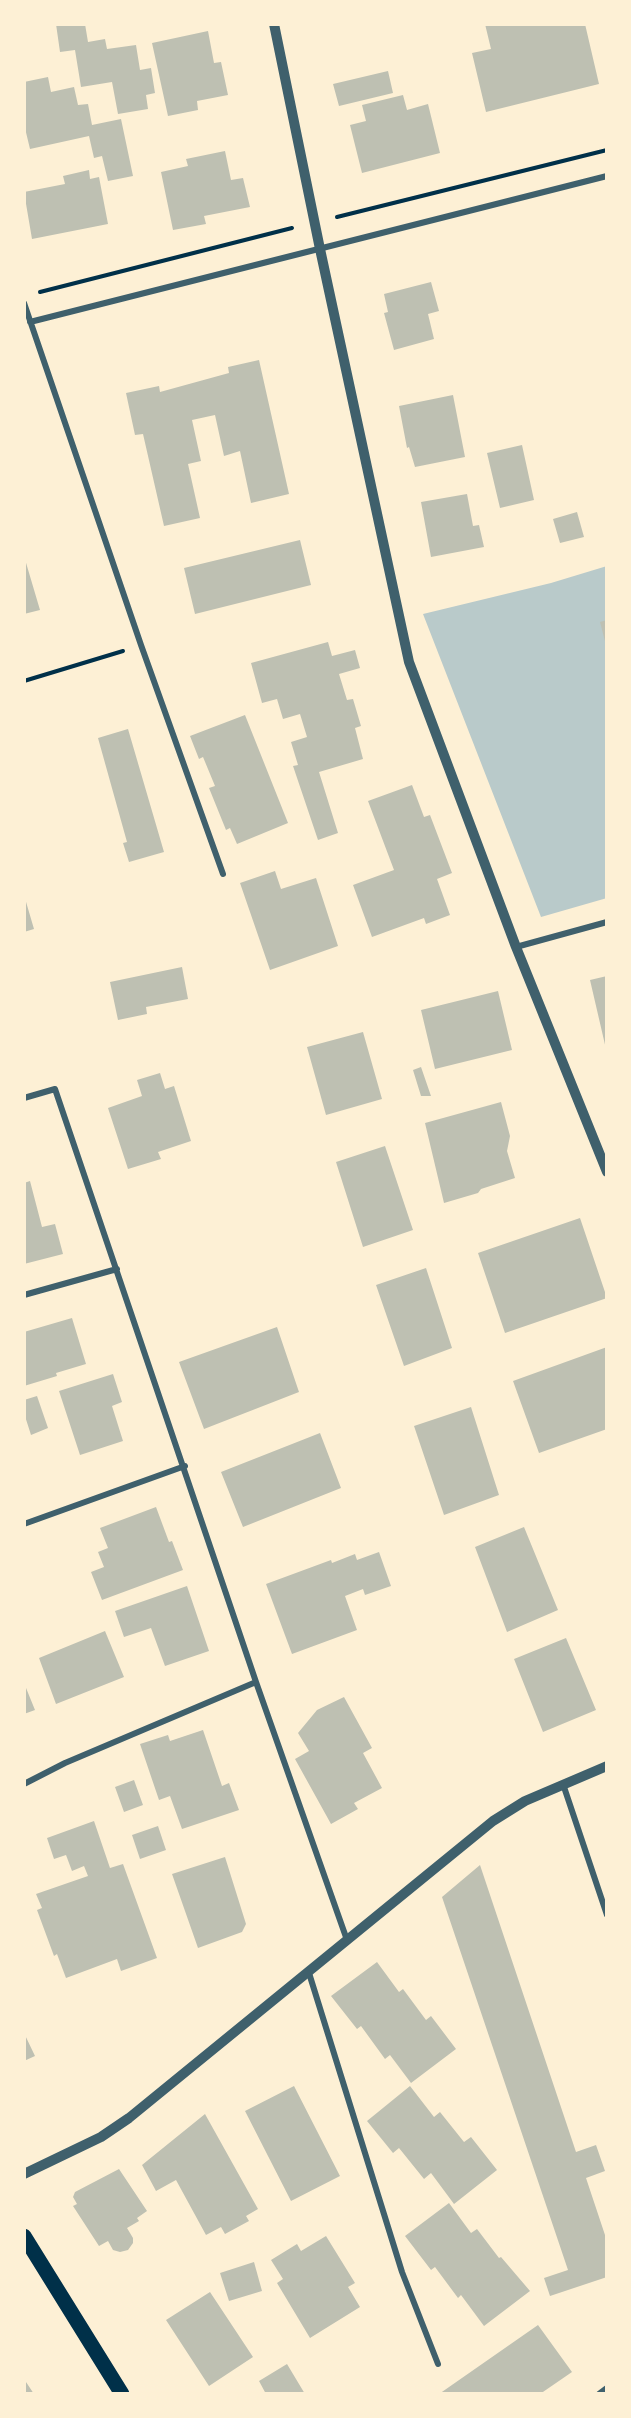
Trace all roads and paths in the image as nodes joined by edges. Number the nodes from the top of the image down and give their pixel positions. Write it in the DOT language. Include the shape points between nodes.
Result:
graph roads {
  1 [pos="274,24"];
  2 [pos="607,150"];
  3 [pos="607,176"];
  4 [pos="337,217"];
  5 [pos="287,229"];
  6 [pos="320,249"];
  7 [pos="35,294"];
  8 [pos="24,303"];
  9 [pos="30,322"];
  10 [pos="141,645"];
  11 [pos="24,681"];
  12 [pos="223,874"];
  13 [pos="607,922"];
  14 [pos="516,947"];
  15 [pos="24,1098"];
  16 [pos="607,1172"];
  17 [pos="117,1269"];
  18 [pos="24,1295"];
  19 [pos="185,1466"];
  20 [pos="24,1524"];
  21 [pos="256,1682"];
  22 [pos="607,1766"];
  23 [pos="563,1783"];
  24 [pos="24,1784"];
  25 [pos="607,1915"];
  26 [pos="348,1941"];
  27 [pos="309,1973"];
  28 [pos="24,2174"];
  29 [pos="24,2236"];
  30 [pos="438,2364"];
  31 [pos="607,2388"];
  32 [pos="122,2394"];
  33 [pos="599,2394"];
  1 -- 6 [label="street"];
  2 -- 4 [label="path"];
  3 -- 6 [label="street"];
  5 -- 7 [label="path"];
  6 -- 9 [label="street"];
  6 -- 14 [label="street" via="410,662"];
  8 -- 9 [label="street"];
  9 -- 10 [label="street"];
  10 -- 11 [label="path"];
  10 -- 12 [label="street"];
  13 -- 14 [label="street"];
  14 -- 16 [label="street"];
  15 -- 17 [label="street" via="55,1089"];
  17 -- 18 [label="street"];
  17 -- 19 [label="street"];
  19 -- 20 [label="street"];
  19 -- 21 [label="street"];
  21 -- 24 [label="street"];
  21 -- 26 [label="street"];
  22 -- 23 [label="street"];
  23 -- 25 [label="street"];
  23 -- 26 [label="street" via="493,1821"];
  26 -- 27 [label="street"];
  27 -- 28 [label="street" via="129,2118 100,2137"];
  27 -- 30 [label="street" via="402,2272"];
  29 -- 32 [label="main road"];
  31 -- 33 [label="street"];
}
